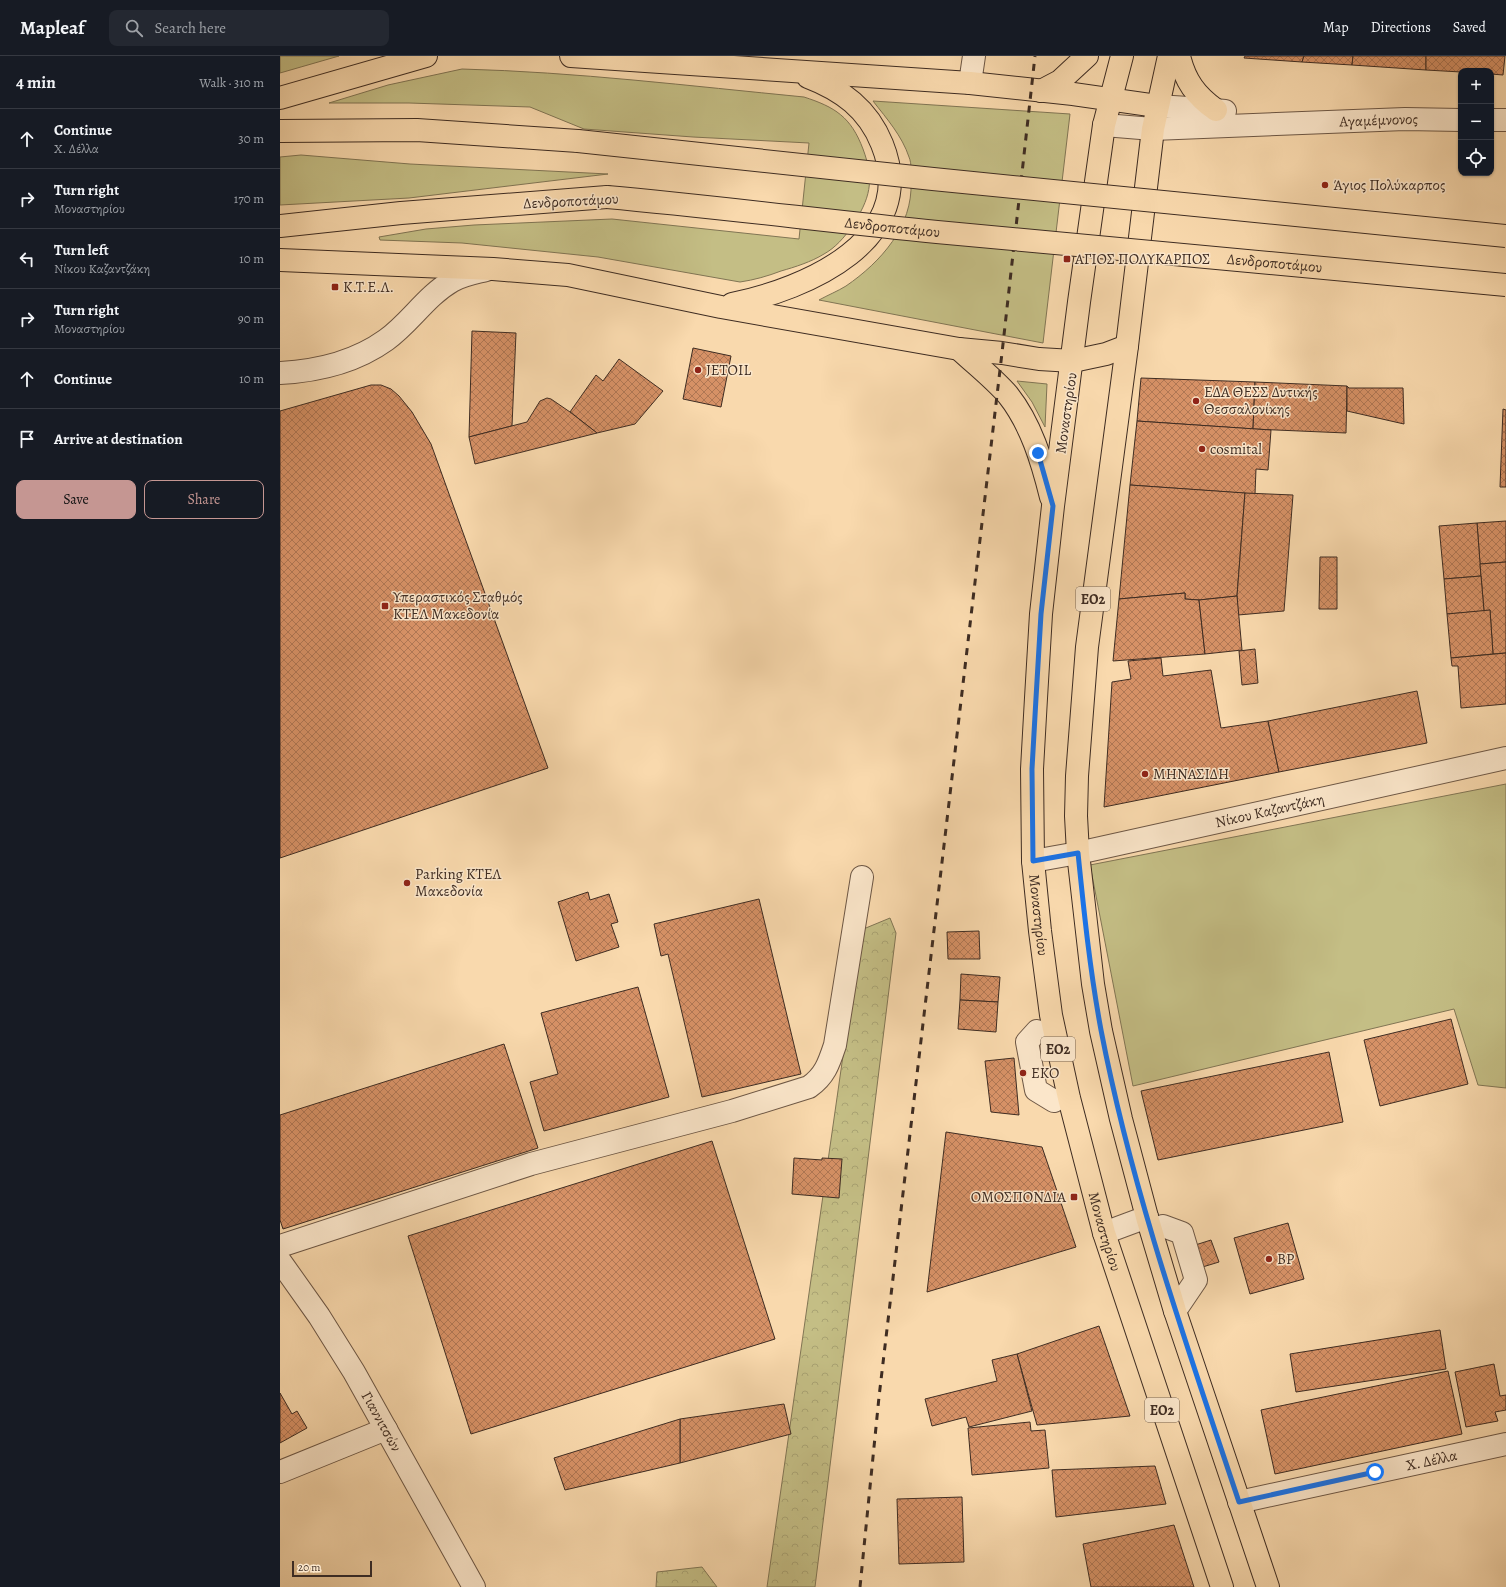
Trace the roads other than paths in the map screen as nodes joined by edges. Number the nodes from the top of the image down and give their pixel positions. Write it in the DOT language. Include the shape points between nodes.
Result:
graph roads {
  1 [pos="426,56"];
  2 [pos="571,56"];
  3 [pos="974,56"];
  4 [pos="1087,56"];
  5 [pos="1122,56"];
  6 [pos="1169,56"];
  7 [pos="1179,56"];
  8 [pos="795,71"];
  9 [pos="970,83"];
  10 [pos="1041,91"];
  11 [pos="280,98"];
  12 [pos="1110,100"];
  13 [pos="1157,106"];
  14 [pos="1216,110"];
  15 [pos="1458,120"];
  16 [pos="1494,120"];
  17 [pos="1506,120"];
  18 [pos="1297,123"];
  19 [pos="1104,125"];
  20 [pos="1153,129"];
  21 [pos="280,132"];
  22 [pos="289,225"];
  23 [pos="1506,236"];
  24 [pos="280,240"];
  25 [pos="280,260"];
  26 [pos="493,269"];
  27 [pos="1506,285"];
  28 [pos="721,307"];
  29 [pos="1127,346"];
  30 [pos="959,348"];
  31 [pos="1073,361"];
  32 [pos="280,373"];
  33 [pos="1053,506"];
  34 [pos="1506,758"];
  35 [pos="1078,853"];
  36 [pos="1033,861"];
  37 [pos="862,877"];
  38 [pos="1037,1031"];
  39 [pos="1054,1101"];
  40 [pos="1155,1221"];
  41 [pos="1104,1233"];
  42 [pos="280,1246"];
  43 [pos="280,1261"];
  44 [pos="1175,1311"];
  45 [pos="386,1429"];
  46 [pos="1506,1444"];
  47 [pos="280,1472"];
  48 [pos="1239,1502"];
  49 [pos="474,1587"];
  50 [pos="1222,1587"];
  51 [pos="1268,1587"];
  1 -- 11 [label="main road"];
  2 -- 8 [label="main road"];
  3 -- 9 [label="street"];
  4 -- 10 [label="main road" via="1060,81"];
  5 -- 12 [label="main road, Μοναστηρίου / ΕΟ2"];
  6 -- 13 [label="main road, ΕΟ2"];
  7 -- 14 [label="main road" via="1188,82 1202,100"];
  8 -- 9 [label="main road"];
  8 -- 28 [label="main road" via="844,95 869,120 880,138 888,160 890,190 886,206 878,223 857,248 825,272 758,299"];
  9 -- 10 [label="main road"];
  10 -- 12 [label="main road"];
  12 -- 13 [label="main road"];
  12 -- 19 [label="main road, Μοναστηρίου / ΕΟ2"];
  13 -- 14 [label="street, Αγαμέμνονος"];
  13 -- 20 [label="main road, ΕΟ2"];
  14 -- 18 [label="street, Αγαμέμνονος"];
  15 -- 18 [label="street, Αγαμέμνονος"];
  16 -- 17 [label="street"];
  18 -- 20 [label="street, Αγαμέμνονος"];
  19 -- 20 [label="street, Αγαμέμνονος"];
  19 -- 31 [label="main road, Μοναστηρίου / ΕΟ2"];
  20 -- 29 [label="main road, ΕΟ2"];
  21 -- 23 [label="main road, bridge" via="416,130 578,141"];
  22 -- 24 [label="main road"];
  22 -- 27 [label="main road, Δενδροποτάμου, bridge" via="401,213 607,197 934,232"];
  25 -- 26 [label="main road"];
  26 -- 28 [label="main road" via="568,275"];
  26 -- 32 [label="street" via="452,281 386,340 362,355 310,371"];
  28 -- 30 [label="main road"];
  29 -- 31 [label="main road" via="1106,354"];
  29 -- 35 [label="main road, ΕΟ2" via="1087,647 1077,776"];
  30 -- 31 [label="main road"];
  30 -- 33 [label="main road" via="998,385 1026,424 1038,453"];
  31 -- 33 [label="main road, Μοναστηρίου / ΕΟ2"];
  33 -- 36 [label="main road, Μοναστηρίου / ΕΟ2" via="1041,614 1036,698 1032,769"];
  34 -- 35 [label="street, Νίκου Καζαντζάκη"];
  35 -- 36 [label="street, Νίκου Καζαντζάκη"];
  35 -- 40 [label="main road, ΕΟ2" via="1100,1024 1121,1119"];
  36 -- 41 [label="main road, Μοναστηρίου / ΕΟ2" via="1051,1015"];
  37 -- 42 [label="street" via="835,1045 830,1062 819,1080 809,1087 732,1111 531,1164"];
  38 -- 39 [label="street" via="1027,1042 1036,1090"];
  40 -- 41 [label="street"];
  40 -- 44 [label="main road, ΕΟ2"];
  40 -- 44 [label="street" via="1182,1233 1196,1280"];
  41 -- 50 [label="main road, Μοναστηρίου / ΕΟ2"];
  43 -- 45 [label="street, Γιαννιτσών" via="319,1316"];
  44 -- 48 [label="main road, ΕΟ2"];
  45 -- 47 [label="street"];
  45 -- 49 [label="street, Γιαννιτσών"];
  46 -- 48 [label="street, Χ. Δέλλα"];
  48 -- 51 [label="main road, ΕΟ2"];
}
